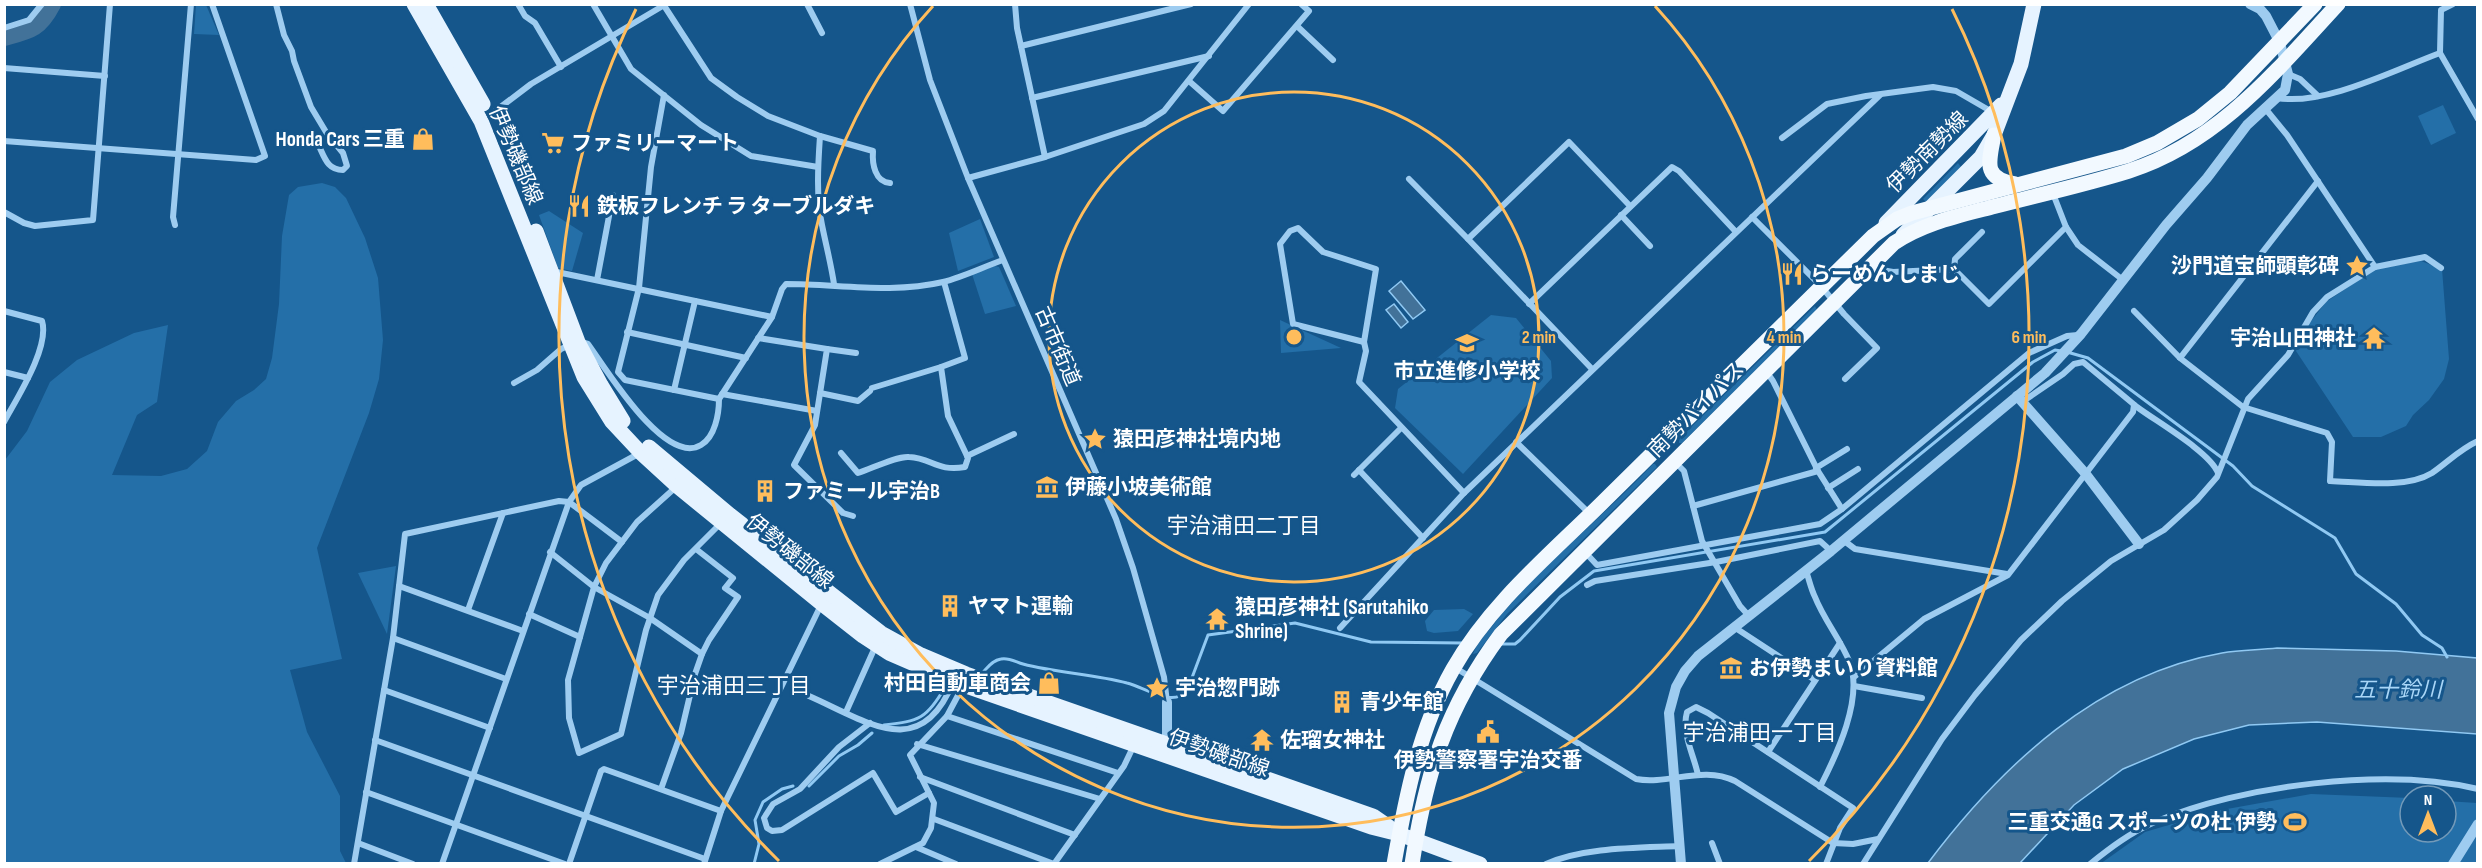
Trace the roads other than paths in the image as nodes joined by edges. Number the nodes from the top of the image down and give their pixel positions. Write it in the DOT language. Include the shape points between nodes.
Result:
graph roads {
  1 [pos="42,4"];
  2 [pos="110,4"];
  3 [pos="191,4"];
  4 [pos="212,4"];
  5 [pos="276,4"];
  6 [pos="414,4"];
  7 [pos="426,4"];
  8 [pos="518,4"];
  9 [pos="593,4"];
  10 [pos="807,4"];
  11 [pos="910,4"];
  12 [pos="1015,4"];
  13 [pos="1191,4"];
  14 [pos="1249,4"];
  15 [pos="1301,4"];
  16 [pos="2034,4"];
  17 [pos="2250,4"];
  18 [pos="2315,4"];
  19 [pos="2338,4"];
  20 [pos="2453,4"];
  21 [pos="664,5"];
  22 [pos="2441,7"];
  23 [pos="1297,26"];
  24 [pos="4,28"];
  25 [pos="822,33"];
  26 [pos="611,36"];
  27 [pos="2280,43"];
  28 [pos="1021,46"];
  29 [pos="2440,53"];
  30 [pos="1209,56"];
  31 [pos="1333,60"];
  32 [pos="561,67"];
  33 [pos="2287,67"];
  34 [pos="4,68"];
  35 [pos="105,76"];
  36 [pos="1189,81"];
  37 [pos="664,95"];
  38 [pos="1880,95"];
  39 [pos="2008,95"];
  40 [pos="2318,96"];
  41 [pos="1032,98"];
  42 [pos="2277,98"];
  43 [pos="2264,107"];
  44 [pos="1995,113"];
  45 [pos="490,115"];
  46 [pos="2477,115"];
  47 [pos="1994,135"];
  48 [pos="820,136"];
  49 [pos="1782,138"];
  50 [pos="4,141"];
  51 [pos="319,146"];
  52 [pos="99,148"];
  53 [pos="178,153"];
  54 [pos="1045,157"];
  55 [pos="818,167"];
  56 [pos="968,178"];
  57 [pos="1409,179"];
  58 [pos="2319,181"];
  59 [pos="890,183"];
  60 [pos="2017,184"];
  61 [pos="2052,191"];
  62 [pos="613,195"];
  63 [pos="1630,206"];
  64 [pos="1934,206"];
  65 [pos="4,212"];
  66 [pos="1621,215"];
  67 [pos="1752,218"];
  68 [pos="175,225"];
  69 [pos="2066,227"];
  70 [pos="1737,232"];
  71 [pos="1982,232"];
  72 [pos="1873,236"];
  73 [pos="1468,239"];
  74 [pos="1894,243"];
  75 [pos="1650,246"];
  76 [pos="1003,260"];
  77 [pos="2375,267"];
  78 [pos="1870,268"];
  79 [pos="2441,268"];
  80 [pos="1954,269"];
  81 [pos="552,272"];
  82 [pos="597,280"];
  83 [pos="2123,280"];
  84 [pos="944,282"];
  85 [pos="834,284"];
  86 [pos="1821,286"];
  87 [pos="639,288"];
  88 [pos="695,301"];
  89 [pos="1834,303"];
  90 [pos="1530,304"];
  91 [pos="4,311"];
  92 [pos="2134,311"];
  93 [pos="772,317"];
  94 [pos="627,332"];
  95 [pos="759,338"];
  96 [pos="2077,338"];
  97 [pos="1364,342"];
  98 [pos="574,343"];
  99 [pos="684,344"];
  100 [pos="827,349"];
  101 [pos="856,352"];
  102 [pos="746,358"];
  103 [pos="2180,358"];
  104 [pos="941,367"];
  105 [pos="1592,369"];
  106 [pos="1766,370"];
  107 [pos="4,372"];
  108 [pos="28,378"];
  109 [pos="1845,379"];
  110 [pos="514,383"];
  111 [pos="674,390"];
  112 [pos="820,393"];
  113 [pos="720,397"];
  114 [pos="2020,399"];
  115 [pos="2134,405"];
  116 [pos="2244,406"];
  117 [pos="817,411"];
  118 [pos="4,422"];
  119 [pos="1401,428"];
  120 [pos="1014,434"];
  121 [pos="2478,441"];
  122 [pos="1516,442"];
  123 [pos="1847,449"];
  124 [pos="641,453"];
  125 [pos="841,453"];
  126 [pos="967,456"];
  127 [pos="1674,460"];
  128 [pos="1858,469"];
  129 [pos="1817,470"];
  130 [pos="2220,471"];
  131 [pos="2085,473"];
  132 [pos="677,486"];
  133 [pos="1828,488"];
  134 [pos="1464,492"];
  135 [pos="569,502"];
  136 [pos="1693,506"];
  137 [pos="1842,509"];
  138 [pos="503,513"];
  139 [pos="1590,515"];
  140 [pos="853,516"];
  141 [pos="721,522"];
  142 [pos="1423,538"];
  143 [pos="1843,540"];
  144 [pos="622,542"];
  145 [pos="2139,544"];
  146 [pos="1706,547"];
  147 [pos="696,549"];
  148 [pos="1583,550"];
  149 [pos="1831,551"];
  150 [pos="550,552"];
  151 [pos="1715,560"];
  152 [pos="1806,570"];
  153 [pos="2008,575"];
  154 [pos="1587,585"];
  155 [pos="399,586"];
  156 [pos="594,588"];
  157 [pos="825,599"];
  158 [pos="468,610"];
  159 [pos="529,614"];
  160 [pos="1749,616"];
  161 [pos="650,618"];
  162 [pos="1734,627"];
  163 [pos="1340,628"];
  164 [pos="523,631"];
  165 [pos="393,638"];
  166 [pos="580,638"];
  167 [pos="1840,643"];
  168 [pos="876,645"];
  169 [pos="702,654"];
  170 [pos="1454,667"];
  171 [pos="1472,676"];
  172 [pos="1854,677"];
  173 [pos="506,679"];
  174 [pos="1815,680"];
  175 [pos="958,683"];
  176 [pos="1854,686"];
  177 [pos="384,690"];
  178 [pos="809,696"];
  179 [pos="1922,698"];
  180 [pos="1167,702"];
  181 [pos="846,712"];
  182 [pos="947,716"];
  183 [pos="870,723"];
  184 [pos="490,728"];
  185 [pos="375,740"];
  186 [pos="917,744"];
  187 [pos="1134,745"];
  188 [pos="1164,750"];
  189 [pos="1768,752"];
  190 [pos="1118,772"];
  191 [pos="1698,775"];
  192 [pos="473,776"];
  193 [pos="920,777"];
  194 [pos="1673,778"];
  195 [pos="1820,787"];
  196 [pos="661,789"];
  197 [pos="2478,789"];
  198 [pos="366,792"];
  199 [pos="929,793"];
  200 [pos="1100,799"];
  201 [pos="721,812"];
  202 [pos="586,816"];
  203 [pos="934,819"];
  204 [pos="455,824"];
  205 [pos="2478,824"];
  206 [pos="1399,834"];
  207 [pos="1075,835"];
  208 [pos="1878,839"];
  209 [pos="1415,840"];
  210 [pos="358,843"];
  211 [pos="1712,843"];
  212 [pos="1833,843"];
  213 [pos="1680,846"];
  214 [pos="916,847"];
  215 [pos="704,861"];
  216 [pos="1827,863"];
  217 [pos="354,864"];
  218 [pos="413,864"];
  219 [pos="442,864"];
  220 [pos="567,864"];
  221 [pos="880,864"];
  222 [pos="956,864"];
  223 [pos="1054,864"];
  224 [pos="1394,864"];
  225 [pos="1412,864"];
  226 [pos="1480,864"];
  227 [pos="1546,864"];
  228 [pos="1681,864"];
  229 [pos="1719,864"];
  230 [pos="1863,864"];
  231 [pos="2090,864"];
  232 [pos="2453,864"];
  1 -- 24 [label="street" via="33,17"];
  2 -- 35 [label="street"];
  3 -- 53 [label="street"];
  4 -- 53 [label="street" via="265,156 256,160"];
  5 -- 51 [label="street" via="311,107 343,153 347,166 336,170 328,165"];
  6 -- 98 [label="main road, 伊勢磯部線" via="482,121"];
  7 -- 45 [label="main road, 伊勢磯部線"];
  8 -- 32 [label="street" via="535,23"];
  9 -- 26 [label="street"];
  10 -- 25 [label="street"];
  11 -- 56 [label="street, 古市街道" via="930,80"];
  12 -- 28 [label="street"];
  13 -- 28 [label="street"];
  14 -- 30 [label="street"];
  15 -- 23 [label="street" via="1309,11"];
  16 -- 39 [label="main road, 伊勢南勢線" via="2021,64"];
  17 -- 27 [label="street" via="2266,16"];
  18 -- 27 [label="highway, 南勢バイパス"];
  19 -- 33 [label="highway, 南勢バイパス"];
  20 -- 22 [label="street"];
  21 -- 26 [label="street"];
  21 -- 48 [label="street" via="711,78 768,116"];
  22 -- 29 [label="street"];
  23 -- 31 [label="street"];
  23 -- 36 [label="street" via="1223,111"];
  26 -- 32 [label="street"];
  26 -- 37 [label="street" via="631,69"];
  27 -- 33 [label="street"];
  27 -- 60 [label="highway, 南勢バイパス" via="2211,109 2172,135 2126,156"];
  28 -- 41 [label="street"];
  29 -- 40 [label="street"];
  29 -- 46 [label="street"];
  30 -- 36 [label="street"];
  30 -- 41 [label="street"];
  32 -- 45 [label="street"];
  33 -- 40 [label="street"];
  33 -- 42 [label="street" via="2285,90"];
  33 -- 61 [label="highway, 南勢バイパス" via="2228,116 2171,154 2130,170"];
  34 -- 35 [label="street"];
  35 -- 52 [label="street"];
  36 -- 54 [label="street" via="1164,111 1144,124"];
  37 -- 55 [label="street" via="701,125 751,156"];
  37 -- 87 [label="street" via="651,167"];
  38 -- 44 [label="street" via="1945,87"];
  38 -- 49 [label="street" via="1827,104"];
  38 -- 67 [label="street"];
  39 -- 44 [label="main road, 伊勢南勢線"];
  39 -- 47 [label="main road, 伊勢南勢線"];
  40 -- 42 [label="street"];
  41 -- 54 [label="street"];
  42 -- 43 [label="street"];
  43 -- 58 [label="street"];
  43 -- 83 [label="street"];
  44 -- 72 [label="main road, 伊勢南勢線"];
  45 -- 81 [label="main road, 伊勢磯部線"];
  47 -- 60 [label="highway" via="1991,172 2003,182"];
  47 -- 64 [label="main road, 伊勢南勢線" via="1981,157"];
  48 -- 55 [label="street"];
  48 -- 59 [label="street" via="873,151 872,162 879,178"];
  50 -- 52 [label="street"];
  52 -- 53 [label="street"];
  52 -- 65 [label="street" via="93,220 34,226"];
  53 -- 68 [label="street"];
  54 -- 56 [label="street"];
  55 -- 85 [label="street" via="822,224"];
  56 -- 76 [label="street, 古市街道"];
  57 -- 73 [label="street"];
  58 -- 77 [label="street"];
  58 -- 103 [label="street"];
  60 -- 64 [label="highway, 南勢バイパス"];
  61 -- 69 [label="street"];
  61 -- 74 [label="highway, 南勢バイパス" via="1925,226"];
  62 -- 82 [label="street"];
  63 -- 66 [label="street"];
  63 -- 70 [label="street" via="1672,167"];
  63 -- 73 [label="street" via="1569,142"];
  64 -- 72 [label="highway, 南勢バイパス" via="1897,219"];
  64 -- 74 [label="main road, 伊勢南勢線"];
  66 -- 75 [label="street"];
  66 -- 90 [label="street"];
  67 -- 70 [label="street"];
  67 -- 86 [label="street"];
  69 -- 80 [label="street" via="1989,304"];
  69 -- 83 [label="street" via="2078,245"];
  70 -- 105 [label="street"];
  71 -- 80 [label="street" via="1955,259"];
  72 -- 86 [label="highway, 南勢バイパス"];
  73 -- 90 [label="street"];
  74 -- 78 [label="highway, 南勢バイパス"];
  76 -- 84 [label="street"];
  76 -- 180 [label="street, 古市街道" via="1116,519 1164,676"];
  77 -- 79 [label="street" via="2425,257"];
  77 -- 116 [label="street" via="2321,303 2283,362"];
  78 -- 80 [label="street" via="1893,272"];
  78 -- 89 [label="highway, 南勢バイパス"];
  81 -- 82 [label="street"];
  81 -- 98 [label="main road, 伊勢磯部線"];
  82 -- 87 [label="street"];
  83 -- 96 [label="street"];
  84 -- 85 [label="street" via="881,289"];
  84 -- 104 [label="street" via="965,358"];
  85 -- 93 [label="street" via="786,284"];
  86 -- 89 [label="street"];
  86 -- 139 [label="highway, 南勢バイパス"];
  87 -- 88 [label="street"];
  87 -- 94 [label="street"];
  88 -- 93 [label="street"];
  88 -- 99 [label="street"];
  89 -- 106 [label="highway, 南勢バイパス"];
  89 -- 109 [label="street" via="1878,348"];
  90 -- 105 [label="street"];
  91 -- 108 [label="street" via="42,321 45,332"];
  92 -- 103 [label="street"];
  93 -- 95 [label="street"];
  94 -- 99 [label="street"];
  94 -- 111 [label="street" via="618,372 625,380"];
  95 -- 100 [label="street"];
  95 -- 102 [label="street"];
  96 -- 114 [label="street"];
  96 -- 137 [label="street" via="2067,336 2029,353"];
  97 -- 97 [label="street" via="1376,269 1334,257 1323,252 1298,228 1290,231 1280,244 1293,324"];
  97 -- 119 [label="street" via="1366,351 1359,382"];
  98 -- 110 [label="street"];
  98 -- 113 [label="street" via="588,344 620,391 656,431 682,447 694,448 709,438"];
  98 -- 124 [label="main road, 伊勢磯部線" via="584,378 598,402"];
  98 -- 157 [label="main road, 伊勢磯部線" via="621,418 646,445"];
  99 -- 102 [label="street"];
  99 -- 111 [label="street"];
  100 -- 101 [label="street"];
  100 -- 112 [label="street"];
  102 -- 113 [label="street"];
  103 -- 116 [label="street"];
  104 -- 112 [label="street" via="871,389 858,401"];
  104 -- 126 [label="street" via="948,416"];
  105 -- 122 [label="street"];
  106 -- 127 [label="highway, 南勢バイパス"];
  106 -- 129 [label="street"];
  107 -- 108 [label="street"];
  108 -- 118 [label="street"];
  111 -- 113 [label="street"];
  112 -- 117 [label="street"];
  113 -- 117 [label="street"];
  114 -- 115 [label="street" via="2078,361"];
  114 -- 131 [label="street"];
  114 -- 143 [label="street"];
  115 -- 130 [label="street"];
  115 -- 131 [label="street" via="2133,412"];
  116 -- 121 [label="street" via="2327,433 2332,442 2330,481 2382,483 2418,479"];
  116 -- 130 [label="street"];
  117 -- 140 [label="street" via="815,425 794,465 843,513"];
  119 -- 134 [label="street"];
  119 -- 142 [label="street" via="1356,473"];
  120 -- 126 [label="street"];
  122 -- 134 [label="street"];
  122 -- 139 [label="street"];
  123 -- 129 [label="street"];
  124 -- 132 [label="main road, 伊勢磯部線"];
  124 -- 135 [label="street" via="581,485"];
  125 -- 126 [label="street" via="858,473 905,457 942,468 957,468 965,466"];
  127 -- 136 [label="street" via="1684,471"];
  127 -- 148 [label="highway, 南勢バイパス"];
  128 -- 133 [label="street"];
  129 -- 133 [label="street"];
  129 -- 136 [label="street"];
  130 -- 145 [label="street" via="2188,509 2164,530"];
  131 -- 145 [label="street"];
  131 -- 153 [label="street"];
  132 -- 141 [label="main road, 伊勢磯部線"];
  132 -- 144 [label="street" via="637,522"];
  133 -- 137 [label="street"];
  134 -- 142 [label="street"];
  135 -- 138 [label="street"];
  135 -- 144 [label="street"];
  135 -- 150 [label="street"];
  136 -- 146 [label="street"];
  137 -- 146 [label="street" via="1820,524"];
  138 -- 155 [label="street" via="405,534"];
  138 -- 158 [label="street"];
  139 -- 170 [label="highway, 南勢バイパス" via="1500,605"];
  141 -- 147 [label="street"];
  141 -- 157 [label="main road, 伊勢磯部線"];
  142 -- 163 [label="street"];
  143 -- 149 [label="street"];
  143 -- 153 [label="street" via="1855,549"];
  144 -- 156 [label="street"];
  145 -- 208 [label="street" via="2111,561 2021,640 1942,739"];
  146 -- 148 [label="street" via="1597,565"];
  146 -- 151 [label="street"];
  147 -- 161 [label="street" via="658,596"];
  147 -- 169 [label="street" via="733,578 725,588 738,597"];
  148 -- 171 [label="highway, 南勢バイパス" via="1501,634"];
  149 -- 151 [label="street" via="1820,541"];
  149 -- 152 [label="street"];
  150 -- 156 [label="street"];
  150 -- 159 [label="street"];
  151 -- 154 [label="street"];
  151 -- 160 [label="street"];
  152 -- 160 [label="street"];
  152 -- 167 [label="street" via="1815,598"];
  153 -- 172 [label="street" via="1924,620"];
  155 -- 158 [label="street"];
  155 -- 165 [label="street"];
  156 -- 161 [label="street"];
  156 -- 166 [label="street"];
  157 -- 168 [label="main road, 伊勢磯部線"];
  157 -- 188 [label="main road, 伊勢磯部線" via="921,656"];
  157 -- 201 [label="street"];
  158 -- 164 [label="street"];
  159 -- 164 [label="street"];
  159 -- 166 [label="street"];
  160 -- 162 [label="street"];
  161 -- 166 [label="street" via="621,734 579,753 569,718 568,680"];
  161 -- 169 [label="street"];
  162 -- 174 [label="street"];
  162 -- 194 [label="street" via="1698,656 1676,687 1669,713"];
  164 -- 173 [label="street"];
  165 -- 173 [label="street"];
  165 -- 177 [label="street"];
  167 -- 172 [label="street"];
  167 -- 174 [label="street"];
  168 -- 175 [label="main road, 伊勢磯部線"];
  168 -- 181 [label="street"];
  169 -- 196 [label="street"];
  170 -- 171 [label="street"];
  170 -- 206 [label="highway, 南勢バイパス" via="1424,732"];
  171 -- 194 [label="street" via="1629,776 1646,781"];
  171 -- 209 [label="highway, 南勢バイパス" via="1442,736"];
  172 -- 176 [label="street"];
  173 -- 184 [label="street"];
  174 -- 189 [label="street"];
  175 -- 182 [label="street"];
  175 -- 183 [label="street" via="945,703 919,726 900,731"];
  175 -- 187 [label="main road, 伊勢磯部線"];
  176 -- 179 [label="street"];
  176 -- 195 [label="street" via="1844,730"];
  177 -- 184 [label="street"];
  177 -- 185 [label="street"];
  178 -- 181 [label="street"];
  180 -- 188 [label="street"];
  181 -- 183 [label="street"];
  182 -- 186 [label="street"];
  182 -- 190 [label="street"];
  183 -- 199 [label="street" via="839,747 800,789 773,804 764,818 767,828 782,830 873,773 896,812"];
  184 -- 192 [label="street"];
  185 -- 192 [label="street"];
  185 -- 198 [label="street"];
  186 -- 193 [label="street" via="910,754"];
  186 -- 200 [label="street"];
  187 -- 188 [label="main road, 伊勢磯部線"];
  187 -- 190 [label="street"];
  188 -- 206 [label="main road, 伊勢磯部線"];
  189 -- 191 [label="street" via="1701,709 1693,708 1685,719"];
  189 -- 195 [label="street"];
  190 -- 200 [label="street"];
  191 -- 194 [label="street"];
  191 -- 212 [label="street" via="1716,774 1735,781"];
  192 -- 202 [label="street"];
  192 -- 204 [label="street"];
  193 -- 199 [label="street"];
  193 -- 207 [label="street"];
  194 -- 213 [label="street"];
  195 -- 212 [label="street" via="1853,807"];
  196 -- 201 [label="street"];
  196 -- 202 [label="street" via="604,769"];
  197 -- 231 [label="street" via="2442,782 2350,780 2253,794 2154,822"];
  198 -- 204 [label="street"];
  198 -- 210 [label="street"];
  199 -- 203 [label="street" via="934,803"];
  200 -- 207 [label="street"];
  201 -- 215 [label="street"];
  202 -- 215 [label="street"];
  202 -- 220 [label="street"];
  203 -- 214 [label="street" via="928,837"];
  203 -- 223 [label="street"];
  204 -- 219 [label="street"];
  204 -- 220 [label="street"];
  205 -- 232 [label="street"];
  206 -- 209 [label="main road, 伊勢磯部線"];
  206 -- 224 [label="highway, 南勢バイパス"];
  207 -- 223 [label="street"];
  208 -- 212 [label="street"];
  208 -- 230 [label="street"];
  209 -- 225 [label="highway, 南勢バイパス"];
  209 -- 226 [label="main road, 伊勢磯部線"];
  210 -- 217 [label="street"];
  210 -- 218 [label="street"];
  211 -- 229 [label="street"];
  212 -- 216 [label="street"];
  213 -- 227 [label="street" via="1607,851 1563,857"];
  213 -- 228 [label="street"];
  214 -- 221 [label="street"];
  214 -- 222 [label="street"];
}
